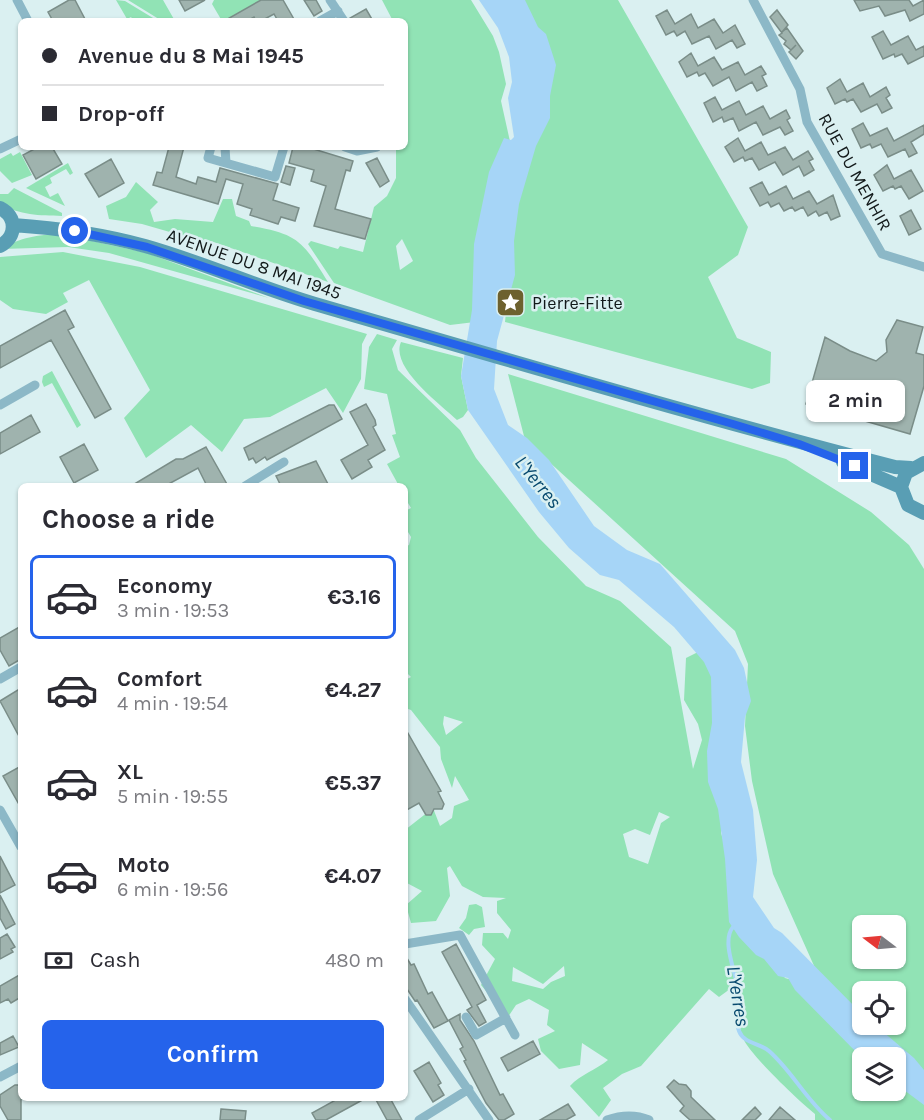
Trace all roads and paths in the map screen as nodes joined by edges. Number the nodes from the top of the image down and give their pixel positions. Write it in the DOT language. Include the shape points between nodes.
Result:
graph roads {
  1 [pos="17,0"];
  2 [pos="330,0"];
  3 [pos="753,0"];
  4 [pos="338,11"];
  5 [pos="26,18"];
  6 [pos="325,18"];
  7 [pos="342,18"];
  8 [pos="18,140"];
  9 [pos="0,149"];
  10 [pos="210,150"];
  11 [pos="225,150"];
  12 [pos="283,150"];
  13 [pos="226,163"];
  14 [pos="0,208"];
  15 [pos="13,225"];
  16 [pos="0,246"];
  17 [pos="924,267"];
  18 [pos="35,385"];
  19 [pos="0,405"];
  20 [pos="799,444"];
  21 [pos="284,462"];
  22 [pos="918,465"];
  23 [pos="250,483"];
  24 [pos="901,487"];
  25 [pos="924,513"];
  26 [pos="18,669"];
  27 [pos="0,679"];
  28 [pos="0,810"];
  29 [pos="18,841"];
  30 [pos="408,944"];
  31 [pos="408,1003"];
  32 [pos="466,1017"];
  33 [pos="506,1018"];
  34 [pos="515,1035"];
  35 [pos="18,1068"];
  36 [pos="0,1077"];
  37 [pos="469,1089"];
  38 [pos="418,1120"];
  39 [pos="489,1120"];
  40 [pos="607,1120"];
  41 [pos="649,1120"];
  1 -- 5 [label="street"];
  2 -- 4 [label="street"];
  3 -- 17 [label="street, RUE DU MENHIR" via="800,89 807,122 882,254"];
  4 -- 6 [label="street"];
  4 -- 7 [label="street"];
  8 -- 9 [label="street"];
  10 -- 13 [label="street" via="208,158"];
  11 -- 13 [label="street"];
  12 -- 13 [label="street" via="275,177"];
  14 -- 15 [label="main road" via="8,213"];
  15 -- 16 [label="main road" via="10,238"];
  15 -- 20 [label="main road, AVENUE DU 8 MAI 1945" via="86,233 147,247 304,301"];
  18 -- 19 [label="street"];
  20 -- 22 [label="main road" via="895,467"];
  20 -- 24 [label="main road"];
  21 -- 23 [label="street"];
  22 -- 24 [label="main road"];
  24 -- 25 [label="main road" via="908,505"];
  26 -- 27 [label="street"];
  28 -- 29 [label="street"];
  30 -- 33 [label="street" via="460,935"];
  31 -- 37 [label="street"];
  32 -- 33 [label="street" via="476,1035"];
  33 -- 34 [label="street"];
  35 -- 36 [label="street"];
  37 -- 38 [label="street"];
  37 -- 39 [label="street"];
  40 -- 41 [label="street" via="619,1116"];
}
